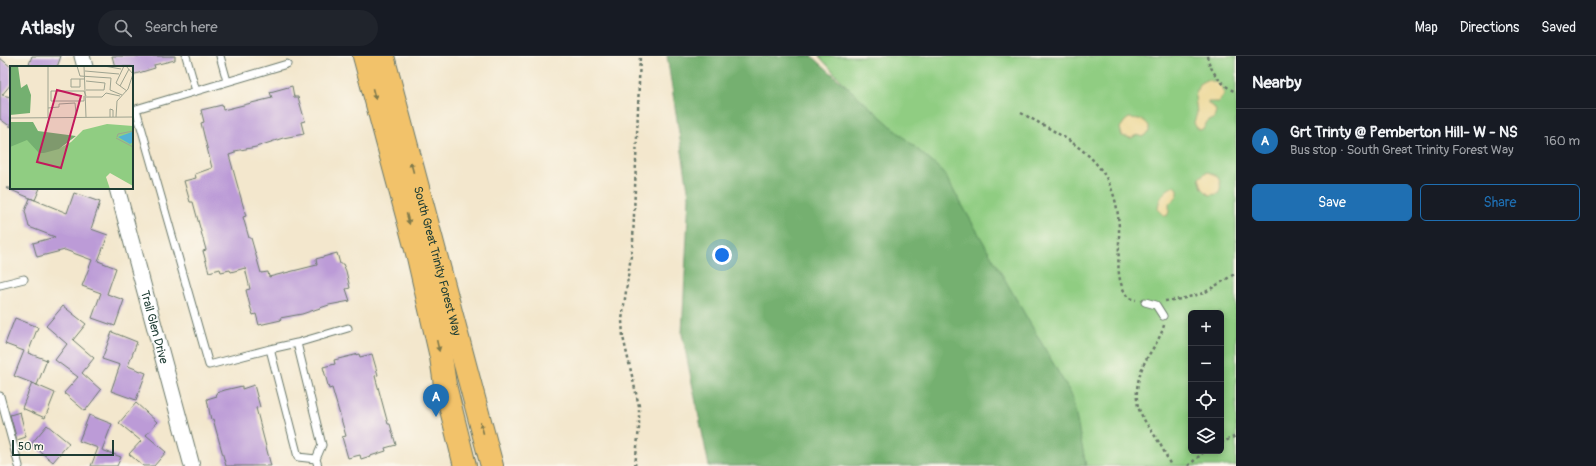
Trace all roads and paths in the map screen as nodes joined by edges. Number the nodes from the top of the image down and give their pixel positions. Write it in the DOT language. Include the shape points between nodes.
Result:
graph roads {
  1 [pos="82,56"];
  2 [pos="186,56"];
  3 [pos="220,56"];
  4 [pos="364,56"];
  5 [pos="383,56"];
  6 [pos="640,56"];
  7 [pos="1207,56"];
  8 [pos="287,64"];
  9 [pos="85,66"];
  10 [pos="227,81"];
  11 [pos="196,91"];
  12 [pos="1236,92"];
  13 [pos="1021,113"];
  14 [pos="117,189"];
  15 [pos="1236,273"];
  16 [pos="24,279"];
  17 [pos="0,285"];
  18 [pos="1145,302"];
  19 [pos="1163,316"];
  20 [pos="348,328"];
  21 [pos="297,343"];
  22 [pos="270,349"];
  23 [pos="0,396"];
  24 [pos="1236,436"];
  25 [pos="1224,442"];
  26 [pos="1202,454"];
  27 [pos="317,462"];
  28 [pos="19,466"];
  29 [pos="192,466"];
  30 [pos="465,466"];
  31 [pos="492,466"];
  32 [pos="635,466"];
  33 [pos="1171,466"];
  34 [pos="1188,466"];
  1 -- 9 [label="street"];
  2 -- 11 [label="lane"];
  3 -- 10 [label="lane"];
  4 -- 30 [label="main road, South Great Trinity Forest Way, one-way" via="418,256"];
  31 -- 5 [label="main road, South Great Trinity Forest Way, one-way"];
  6 -- 32 [label="path" via="633,241 622,320 623,337 639,406"];
  7 -- 12 [label="path" via="1208,64 1216,76"];
  8 -- 10 [label="lane"];
  10 -- 11 [label="lane"];
  11 -- 22 [label="lane" via="136,109 140,124 210,365"];
  13 -- 18 [label="path" via="1075,143 1105,174 1114,195 1119,218 1118,273 1123,289 1128,298"];
  14 -- 29 [label="street, Trail Glen Drive"];
  15 -- 19 [label="path" via="1204,293 1163,301"];
  16 -- 17 [label="lane"];
  18 -- 19 [label="lane" via="1156,305"];
  19 -- 33 [label="path" via="1162,334 1147,356 1137,394 1138,406 1144,420"];
  20 -- 21 [label="lane"];
  21 -- 22 [label="lane"];
  21 -- 27 [label="lane" via="322,445"];
  22 -- 27 [label="lane" via="298,457"];
  23 -- 28 [label="lane"];
  24 -- 25 [label="path"];
  26 -- 34 [label="path"];
}
